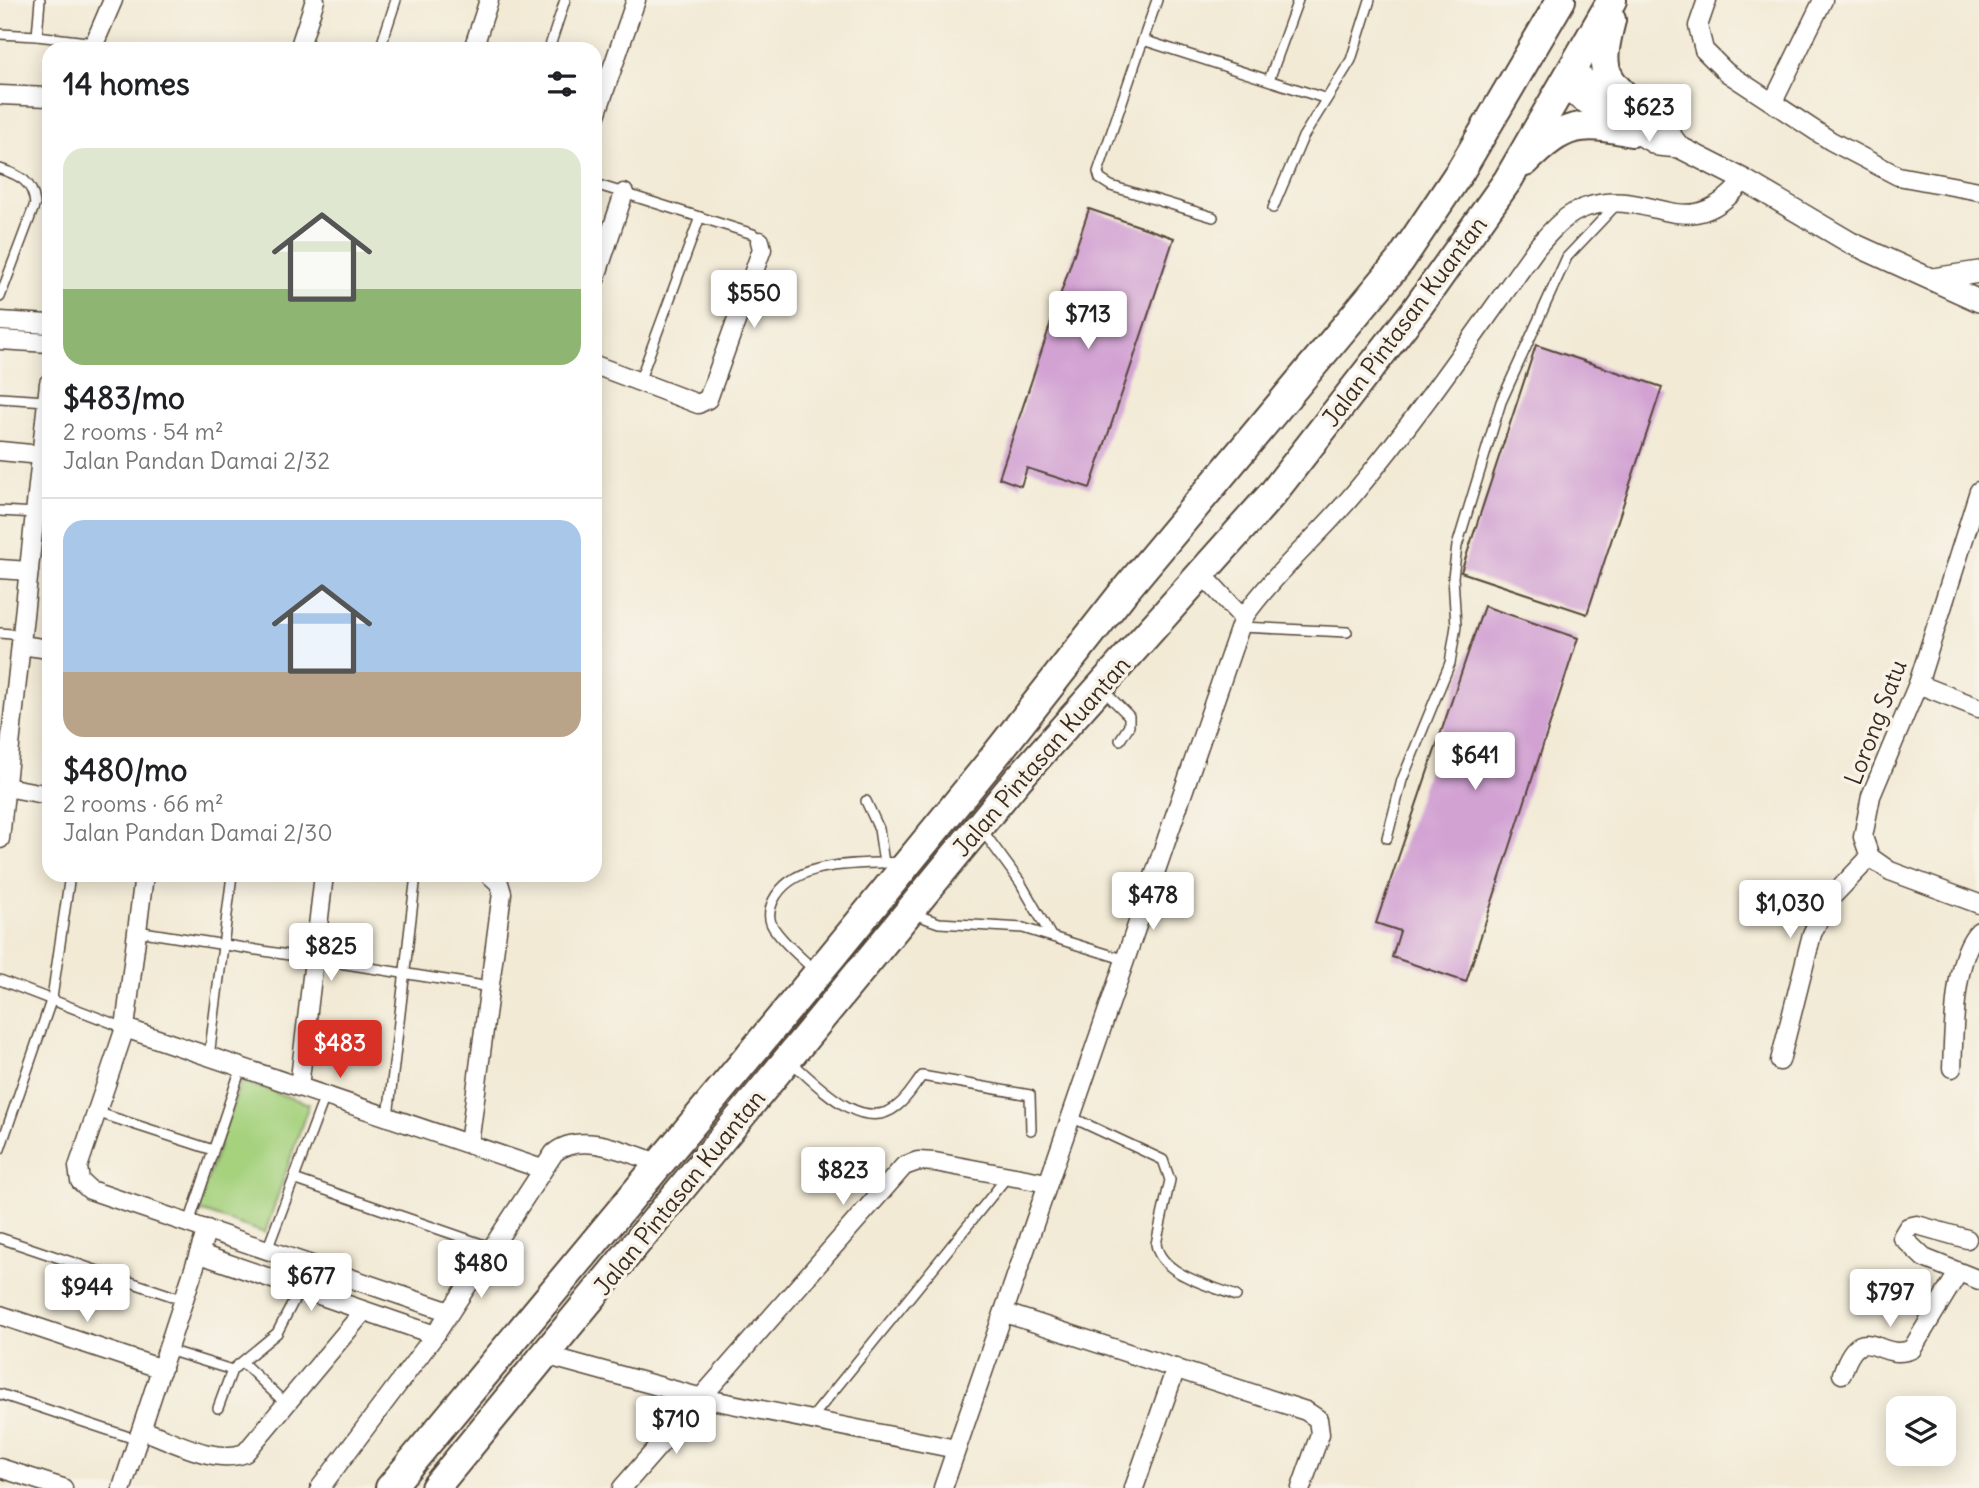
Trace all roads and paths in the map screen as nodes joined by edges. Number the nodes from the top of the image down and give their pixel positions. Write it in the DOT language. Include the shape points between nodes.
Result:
graph roads {
  1 [pos="40,0"];
  2 [pos="113,0"];
  3 [pos="316,0"];
  4 [pos="396,0"];
  5 [pos="489,0"];
  6 [pos="565,0"];
  7 [pos="636,0"];
  8 [pos="1157,0"];
  9 [pos="1298,0"];
  10 [pos="1370,0"];
  11 [pos="1561,0"];
  12 [pos="1614,0"];
  13 [pos="1707,0"];
  14 [pos="1824,0"];
  15 [pos="1545,27"];
  16 [pos="0,34"];
  17 [pos="37,36"];
  18 [pos="1143,40"];
  19 [pos="71,42"];
  20 [pos="95,42"];
  21 [pos="301,42"];
  22 [pos="382,42"];
  23 [pos="475,42"];
  24 [pos="551,42"];
  25 [pos="1560,75"];
  26 [pos="1269,80"];
  27 [pos="0,95"];
  28 [pos="1504,96"];
  29 [pos="42,97"];
  30 [pos="602,98"];
  31 [pos="1324,98"];
  32 [pos="1773,102"];
  33 [pos="1638,123"];
  34 [pos="1484,130"];
  35 [pos="1531,136"];
  36 [pos="0,169"];
  37 [pos="1508,180"];
  38 [pos="1744,180"];
  39 [pos="602,186"];
  40 [pos="1979,191"];
  41 [pos="624,194"];
  42 [pos="1619,202"];
  43 [pos="1273,208"];
  44 [pos="1213,217"];
  45 [pos="700,218"];
  46 [pos="760,241"];
  47 [pos="602,259"];
  48 [pos="1979,272"];
  49 [pos="1933,279"];
  50 [pos="0,297"];
  51 [pos="1979,301"];
  52 [pos="0,321"];
  53 [pos="42,324"];
  54 [pos="0,340"];
  55 [pos="42,343"];
  56 [pos="602,368"];
  57 [pos="639,382"];
  58 [pos="42,393"];
  59 [pos="0,398"];
  60 [pos="42,446"];
  61 [pos="0,451"];
  62 [pos="41,455"];
  63 [pos="1979,491"];
  64 [pos="0,511"];
  65 [pos="36,513"];
  66 [pos="1971,541"];
  67 [pos="0,569"];
  68 [pos="29,571"];
  69 [pos="1202,574"];
  70 [pos="1241,622"];
  71 [pos="1346,632"];
  72 [pos="0,634"];
  73 [pos="22,640"];
  74 [pos="42,647"];
  75 [pos="1918,684"];
  76 [pos="8,687"];
  77 [pos="1099,687"];
  78 [pos="1979,708"];
  79 [pos="1120,740"];
  80 [pos="5,747"];
  81 [pos="6,787"];
  82 [pos="42,794"];
  83 [pos="866,801"];
  84 [pos="2,815"];
  85 [pos="979,826"];
  86 [pos="1387,838"];
  87 [pos="0,839"];
  88 [pos="1870,857"];
  89 [pos="897,862"];
  90 [pos="69,882"];
  91 [pos="143,882"];
  92 [pos="231,882"];
  93 [pos="323,882"];
  94 [pos="415,882"];
  95 [pos="498,882"];
  96 [pos="1979,904"];
  97 [pos="909,911"];
  98 [pos="137,931"];
  99 [pos="1979,931"];
  100 [pos="1051,936"];
  101 [pos="224,944"];
  102 [pos="314,957"];
  103 [pos="1123,959"];
  104 [pos="818,973"];
  105 [pos="404,975"];
  106 [pos="0,980"];
  107 [pos="490,987"];
  108 [pos="52,998"];
  109 [pos="125,1028"];
  110 [pos="209,1057"];
  111 [pos="788,1059"];
  112 [pos="1780,1061"];
  113 [pos="241,1068"];
  114 [pos="1952,1068"];
  115 [pos="299,1087"];
  116 [pos="325,1096"];
  117 [pos="96,1112"];
  118 [pos="1069,1116"];
  119 [pos="388,1117"];
  120 [pos="1031,1130"];
  121 [pos="469,1144"];
  122 [pos="0,1149"];
  123 [pos="213,1150"];
  124 [pos="658,1163"];
  125 [pos="542,1169"];
  126 [pos="1007,1177"];
  127 [pos="294,1179"];
  128 [pos="1047,1183"];
  129 [pos="189,1223"];
  130 [pos="208,1230"];
  131 [pos="0,1238"];
  132 [pos="1967,1239"];
  133 [pos="493,1248"];
  134 [pos="267,1250"];
  135 [pos="200,1254"];
  136 [pos="1958,1273"];
  137 [pos="1979,1280"];
  138 [pos="300,1289"];
  139 [pos="1236,1296"];
  140 [pos="185,1300"];
  141 [pos="364,1311"];
  142 [pos="450,1312"];
  143 [pos="1005,1312"];
  144 [pos="0,1315"];
  145 [pos="435,1335"];
  146 [pos="168,1350"];
  147 [pos="545,1355"];
  148 [pos="243,1363"];
  149 [pos="1176,1368"];
  150 [pos="162,1369"];
  151 [pos="232,1370"];
  152 [pos="1842,1374"];
  153 [pos="0,1394"];
  154 [pos="702,1398"];
  155 [pos="286,1404"];
  156 [pos="218,1408"];
  157 [pos="810,1420"];
  158 [pos="140,1435"];
  159 [pos="956,1449"];
  160 [pos="0,1468"];
  161 [pos="63,1488"];
  162 [pos="122,1488"];
  163 [pos="320,1488"];
  164 [pos="390,1488"];
  165 [pos="435,1488"];
  166 [pos="622,1488"];
  167 [pos="943,1488"];
  168 [pos="1134,1488"];
  169 [pos="1301,1488"];
  1 -- 17 [label="lane"];
  2 -- 20 [label="street"];
  3 -- 21 [label="street"];
  4 -- 22 [label="lane"];
  5 -- 23 [label="street"];
  6 -- 24 [label="lane"];
  7 -- 30 [label="street"];
  8 -- 18 [label="lane"];
  9 -- 26 [label="lane"];
  10 -- 31 [label="lane" via="1351,60"];
  11 -- 15 [label="highway, Jalan Pintasan Kuantan"];
  12 -- 25 [label="highway, Jalan Pintasan Kuantan"];
  12 -- 33 [label="highway" via="1602,56"];
  13 -- 32 [label="street" via="1698,26 1704,50 1726,72"];
  14 -- 32 [label="street"];
  15 -- 25 [label="highway" via="1543,46"];
  15 -- 28 [label="highway, Jalan Pintasan Kuantan"];
  16 -- 17 [label="lane"];
  17 -- 19 [label="lane"];
  18 -- 26 [label="lane"];
  18 -- 44 [label="lane" via="1098,172 1100,179"];
  25 -- 28 [label="highway"];
  25 -- 33 [label="street"];
  25 -- 35 [label="highway, Jalan Pintasan Kuantan"];
  26 -- 31 [label="lane"];
  27 -- 29 [label="street"];
  28 -- 34 [label="highway, Jalan Pintasan Kuantan"];
  31 -- 43 [label="lane"];
  32 -- 40 [label="street" via="1831,141 1898,176"];
  33 -- 37 [label="highway" via="1564,129"];
  33 -- 38 [label="street" via="1658,145 1679,147"];
  34 -- 35 [label="highway" via="1507,121"];
  34 -- 89 [label="highway, Jalan Pintasan Kuantan" via="1400,261"];
  35 -- 37 [label="highway, Jalan Pintasan Kuantan"];
  36 -- 50 [label="lane" via="21,176 34,192 35,204"];
  37 -- 69 [label="highway, Jalan Pintasan Kuantan" via="1342,406"];
  38 -- 42 [label="street" via="1718,207 1704,212 1683,215"];
  38 -- 49 [label="street" via="1851,243"];
  39 -- 41 [label="lane"];
  41 -- 45 [label="lane"];
  41 -- 47 [label="street"];
  42 -- 70 [label="street" via="1572,214 1537,247 1382,459 1267,583"];
  42 -- 86 [label="lane" via="1567,257 1501,402 1457,546 1453,577 1456,625 1450,663 1402,780"];
  45 -- 46 [label="lane" via="753,234"];
  45 -- 57 [label="lane"];
  46 -- 57 [label="street" via="762,249 708,399 698,404"];
  48 -- 49 [label="street"];
  49 -- 51 [label="street"];
  52 -- 53 [label="street"];
  54 -- 55 [label="street"];
  56 -- 57 [label="street"];
  58 -- 59 [label="lane"];
  60 -- 62 [label="street"];
  61 -- 62 [label="street"];
  62 -- 65 [label="street"];
  63 -- 66 [label="street, Lorong Satu"];
  64 -- 65 [label="lane"];
  65 -- 68 [label="street"];
  66 -- 75 [label="street, Lorong Satu"];
  67 -- 68 [label="street"];
  68 -- 73 [label="street"];
  69 -- 70 [label="street"];
  69 -- 77 [label="highway, Jalan Pintasan Kuantan"];
  70 -- 71 [label="lane"];
  70 -- 103 [label="street"];
  72 -- 73 [label="lane"];
  73 -- 74 [label="street"];
  73 -- 76 [label="street"];
  75 -- 78 [label="street"];
  75 -- 88 [label="street, Lorong Satu" via="1863,822"];
  76 -- 80 [label="street"];
  77 -- 79 [label="lane" via="1129,716 1129,726"];
  77 -- 85 [label="highway, Jalan Pintasan Kuantan"];
  80 -- 81 [label="street"];
  81 -- 82 [label="street"];
  81 -- 84 [label="street"];
  83 -- 89 [label="lane"];
  84 -- 87 [label="street"];
  85 -- 97 [label="highway, Jalan Pintasan Kuantan"];
  85 -- 100 [label="lane" via="1020,882"];
  88 -- 96 [label="street" via="1890,871"];
  88 -- 112 [label="street" via="1827,902 1812,934"];
  89 -- 104 [label="highway, Jalan Pintasan Kuantan"];
  89 -- 104 [label="lane" via="799,874 777,894 769,919"];
  90 -- 108 [label="lane"];
  91 -- 98 [label="street"];
  92 -- 101 [label="lane"];
  93 -- 102 [label="street"];
  94 -- 105 [label="lane"];
  95 -- 107 [label="street" via="502,893"];
  97 -- 100 [label="lane" via="939,923 998,925"];
  97 -- 111 [label="highway, Jalan Pintasan Kuantan"];
  98 -- 101 [label="lane"];
  98 -- 109 [label="street"];
  99 -- 114 [label="street" via="1971,939 1964,962"];
  100 -- 103 [label="lane"];
  101 -- 102 [label="lane"];
  101 -- 110 [label="lane"];
  102 -- 105 [label="lane"];
  102 -- 115 [label="street"];
  103 -- 118 [label="street"];
  104 -- 124 [label="highway, Jalan Pintasan Kuantan"];
  105 -- 107 [label="lane"];
  105 -- 119 [label="lane"];
  106 -- 108 [label="lane"];
  107 -- 121 [label="street"];
  108 -- 109 [label="lane"];
  108 -- 122 [label="lane"];
  109 -- 110 [label="street"];
  109 -- 117 [label="street"];
  110 -- 113 [label="street"];
  111 -- 120 [label="lane" via="846,1107 874,1115 884,1115 898,1106 922,1076 1030,1094"];
  111 -- 147 [label="highway, Jalan Pintasan Kuantan"];
  113 -- 115 [label="street"];
  113 -- 123 [label="lane"];
  115 -- 116 [label="street"];
  116 -- 119 [label="street"];
  116 -- 127 [label="lane"];
  117 -- 123 [label="lane"];
  117 -- 129 [label="street" via="78,1167 80,1181 90,1190"];
  118 -- 128 [label="street"];
  118 -- 139 [label="lane" via="1163,1160 1170,1180 1157,1254 1171,1268"];
  119 -- 121 [label="street"];
  121 -- 125 [label="street"];
  123 -- 129 [label="lane"];
  124 -- 125 [label="street" via="610,1147 572,1143 554,1153"];
  124 -- 164 [label="highway, Jalan Pintasan Kuantan"];
  125 -- 133 [label="street"];
  126 -- 128 [label="street"];
  126 -- 154 [label="street" via="935,1162 904,1166"];
  126 -- 157 [label="lane"];
  127 -- 133 [label="lane"];
  127 -- 134 [label="lane"];
  128 -- 143 [label="street"];
  129 -- 130 [label="street"];
  130 -- 134 [label="street"];
  130 -- 135 [label="street"];
  131 -- 140 [label="lane"];
  132 -- 136 [label="street" via="1917,1225 1903,1232 1902,1237 1924,1258"];
  133 -- 142 [label="street"];
  134 -- 142 [label="street"];
  135 -- 138 [label="street"];
  135 -- 140 [label="street"];
  136 -- 137 [label="street"];
  136 -- 152 [label="street" via="1912,1349 1857,1346"];
  138 -- 141 [label="street"];
  138 -- 148 [label="lane" via="277,1333"];
  140 -- 146 [label="street"];
  141 -- 145 [label="street"];
  141 -- 155 [label="street"];
  142 -- 145 [label="street"];
  143 -- 149 [label="street"];
  143 -- 159 [label="street"];
  144 -- 150 [label="street"];
  145 -- 163 [label="street"];
  146 -- 150 [label="street"];
  146 -- 151 [label="lane"];
  147 -- 154 [label="street"];
  147 -- 165 [label="highway, Jalan Pintasan Kuantan"];
  148 -- 151 [label="lane"];
  148 -- 155 [label="lane"];
  149 -- 168 [label="street"];
  149 -- 169 [label="street" via="1318,1419 1320,1434"];
  150 -- 158 [label="street"];
  151 -- 156 [label="lane"];
  153 -- 158 [label="lane"];
  154 -- 157 [label="street"];
  154 -- 166 [label="street"];
  155 -- 158 [label="street" via="246,1453 233,1458"];
  157 -- 159 [label="street"];
  158 -- 162 [label="street"];
  159 -- 167 [label="street"];
  160 -- 161 [label="street"];
}
